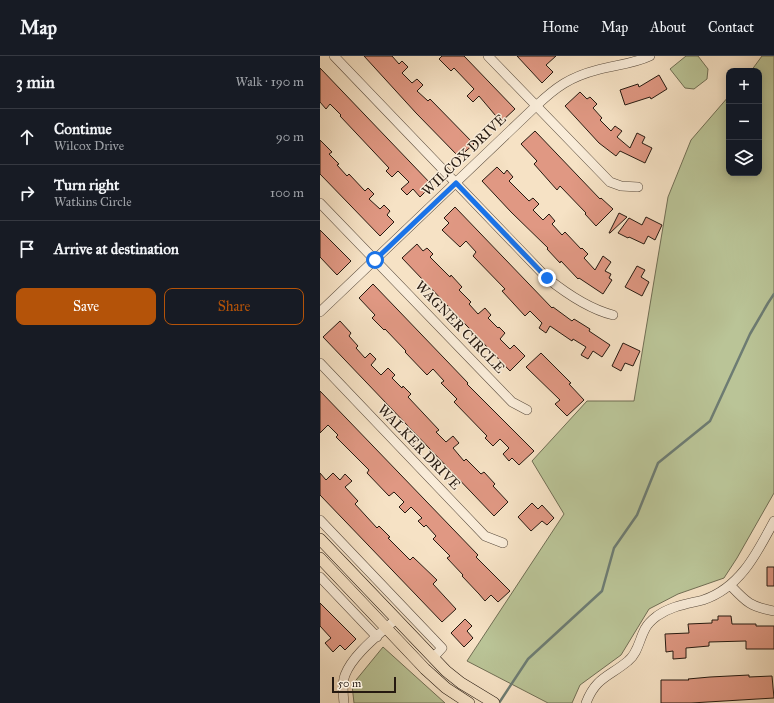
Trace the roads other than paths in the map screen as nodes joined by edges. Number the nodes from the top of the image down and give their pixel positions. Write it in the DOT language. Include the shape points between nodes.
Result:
graph roads {
  1 [pos="334,56"];
  2 [pos="488,56"];
  3 [pos="644,57"];
  4 [pos="536,106"];
  5 [pos="456,183"];
  6 [pos="638,187"];
  7 [pos="320,202"];
  8 [pos="375,260"];
  9 [pos="320,312"];
  10 [pos="613,315"];
  11 [pos="320,363"];
  12 [pos="528,410"];
  13 [pos="320,520"];
  14 [pos="774,521"];
  15 [pos="320,539"];
  16 [pos="503,543"];
  17 [pos="320,558"];
  18 [pos="320,577"];
  19 [pos="731,586"];
  20 [pos="774,611"];
  21 [pos="396,619"];
  22 [pos="386,628"];
  23 [pos="377,637"];
  24 [pos="433,658"];
  25 [pos="344,703"];
  26 [pos="469,703"];
  27 [pos="494,703"];
  28 [pos="586,703"];
  1 -- 5 [label="street"];
  2 -- 4 [label="street"];
  3 -- 4 [label="street, WILCOX DRIVE" via="630,64 572,78"];
  4 -- 5 [label="street, WILCOX DRIVE"];
  4 -- 6 [label="street" via="610,182 621,186"];
  5 -- 8 [label="street, WILCOX DRIVE"];
  5 -- 10 [label="street" via="547,278 599,311"];
  7 -- 8 [label="street, WAGNER CIRCLE"];
  8 -- 9 [label="street, WILCOX DRIVE"];
  8 -- 12 [label="street, WAGNER CIRCLE" via="512,402"];
  11 -- 16 [label="street, WALKER DRIVE" via="485,536"];
  13 -- 24 [label="street" via="442,648"];
  14 -- 19 [label="street" via="747,568"];
  15 -- 21 [label="main road"];
  17 -- 22 [label="main road"];
  18 -- 23 [label="street"];
  19 -- 20 [label="street" via="755,607"];
  19 -- 28 [label="street" via="718,594 673,607 657,616 645,629 639,646 629,660 597,683"];
  21 -- 22 [label="street"];
  21 -- 24 [label="main road"];
  22 -- 23 [label="street"];
  22 -- 26 [label="main road" via="446,688"];
  23 -- 25 [label="street" via="360,654 345,675"];
  24 -- 27 [label="main road" via="461,683"];
}
